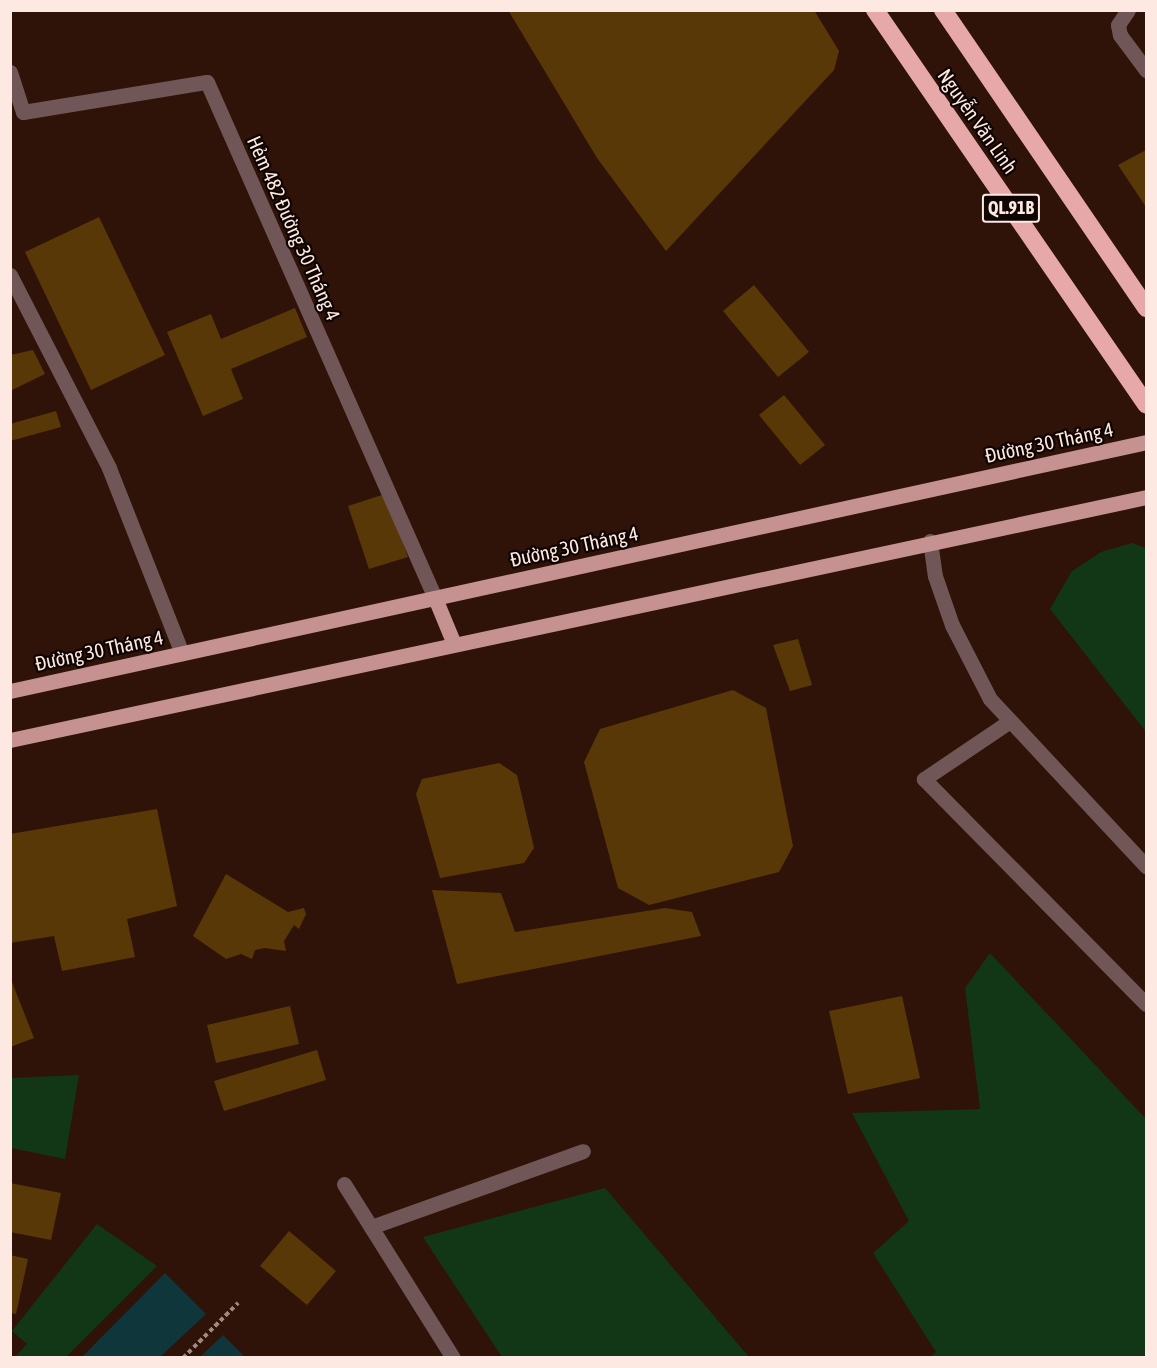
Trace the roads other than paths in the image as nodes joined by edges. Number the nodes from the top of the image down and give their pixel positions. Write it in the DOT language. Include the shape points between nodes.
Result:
graph roads {
  1 [pos="875,10"];
  2 [pos="943,10"];
  3 [pos="1128,10"];
  4 [pos="1146,70"];
  5 [pos="10,72"];
  6 [pos="10,275"];
  7 [pos="1146,308"];
  8 [pos="1146,405"];
  9 [pos="1146,442"];
  10 [pos="1146,497"];
  11 [pos="930,541"];
  12 [pos="435,598"];
  13 [pos="454,644"];
  14 [pos="182,653"];
  15 [pos="10,691"];
  16 [pos="1010,721"];
  17 [pos="10,740"];
  18 [pos="1146,866"];
  19 [pos="1146,1004"];
  20 [pos="583,1151"];
  21 [pos="344,1184"];
  22 [pos="371,1227"];
  23 [pos="453,1358"];
  1 -- 8 [label="highway, Nguyễn Văn Linh / QL.91B"];
  2 -- 7 [label="highway, Nguyễn Văn Linh / QL.91B"];
  3 -- 4 [label="street" via="1118,25 1120,35"];
  5 -- 12 [label="street, Hẻm 482 Đường 30 Tháng 4" via="23,112 207,82"];
  6 -- 14 [label="street" via="109,468"];
  9 -- 12 [label="main road, Đường 30 Tháng 4"];
  10 -- 11 [label="main road"];
  11 -- 13 [label="main road"];
  11 -- 16 [label="street" via="936,576 952,625 990,699"];
  12 -- 13 [label="main road"];
  12 -- 14 [label="main road, Đường 30 Tháng 4"];
  13 -- 17 [label="main road"];
  14 -- 15 [label="main road, Đường 30 Tháng 4"];
  16 -- 18 [label="street"];
  16 -- 19 [label="street" via="924,779"];
  20 -- 22 [label="street"];
  21 -- 22 [label="street"];
  22 -- 23 [label="street"];
}
